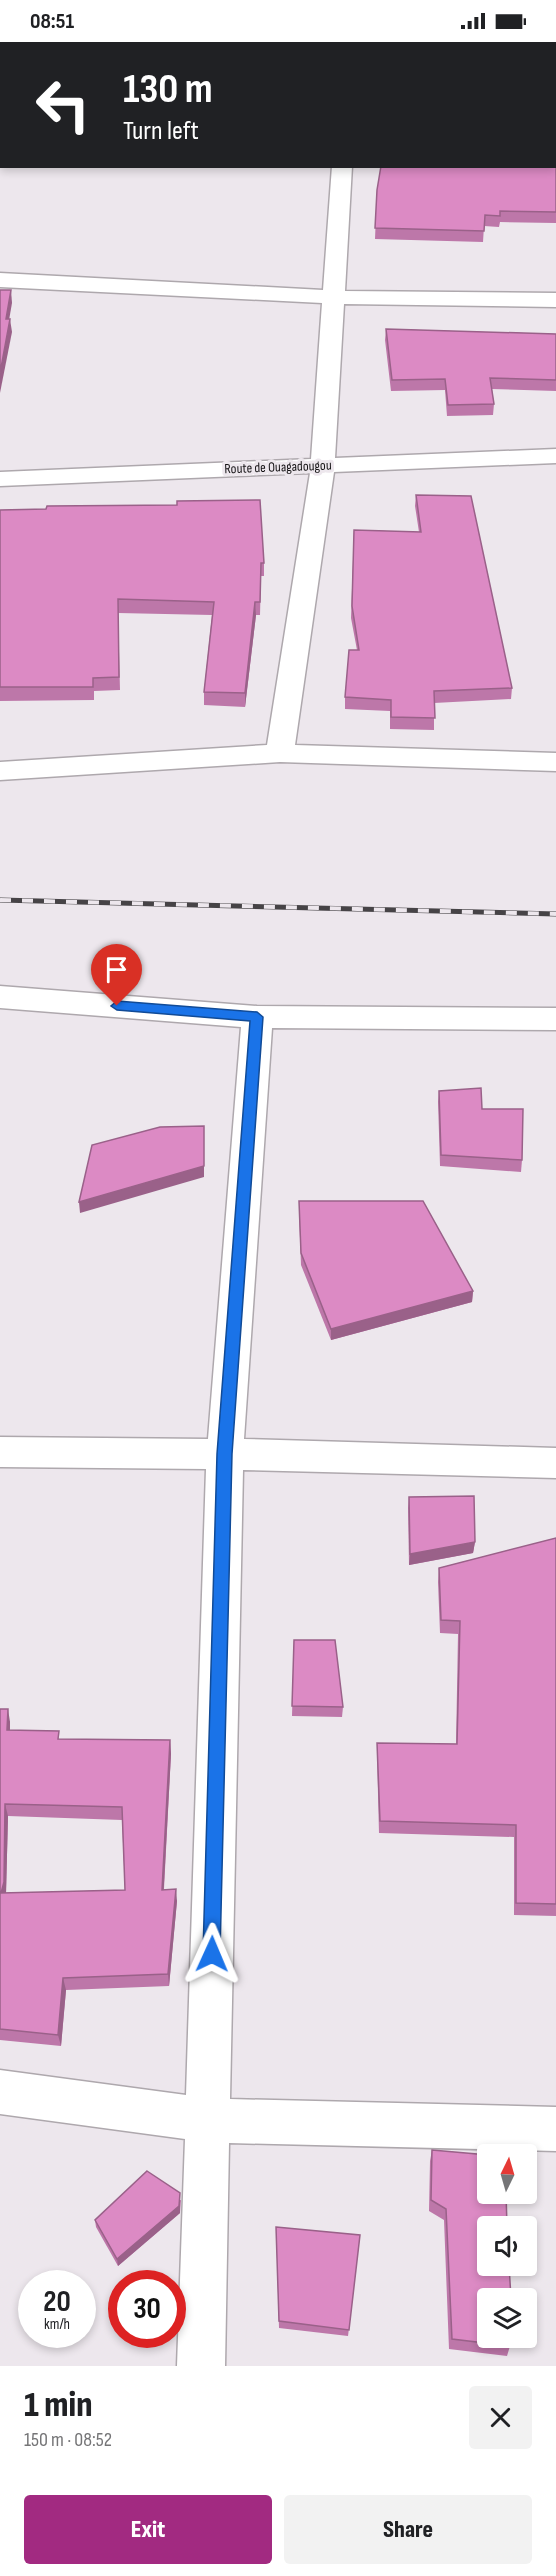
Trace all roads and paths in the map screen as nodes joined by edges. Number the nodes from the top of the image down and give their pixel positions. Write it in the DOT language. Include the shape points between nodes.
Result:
graph roads {
  1 [pos="342,168"];
  2 [pos="0,280"];
  3 [pos="333,297"];
  4 [pos="556,300"];
  5 [pos="556,456"];
  6 [pos="323,465"];
  7 [pos="0,479"];
  8 [pos="280,753"];
  9 [pos="556,762"];
  10 [pos="0,771"];
  11 [pos="0,996"];
  12 [pos="257,1017"];
  13 [pos="556,1019"];
  14 [pos="0,1452"];
  15 [pos="225,1454"];
  16 [pos="556,1463"];
  17 [pos="0,2092"];
  18 [pos="207,2120"];
  19 [pos="556,2129"];
  20 [pos="201,2366"];
  1 -- 3 [label="street"];
  2 -- 3 [label="street"];
  3 -- 4 [label="street"];
  3 -- 6 [label="street"];
  5 -- 6 [label="street, Route de Ouagadougou"];
  6 -- 7 [label="street, Route de Ouagadougou"];
  6 -- 8 [label="street"];
  8 -- 9 [label="street"];
  8 -- 10 [label="street"];
  11 -- 12 [label="street"];
  12 -- 13 [label="street"];
  12 -- 15 [label="street"];
  14 -- 15 [label="street"];
  15 -- 16 [label="street"];
  15 -- 18 [label="street"];
  17 -- 18 [label="street"];
  18 -- 19 [label="street"];
  18 -- 20 [label="street"];
}
